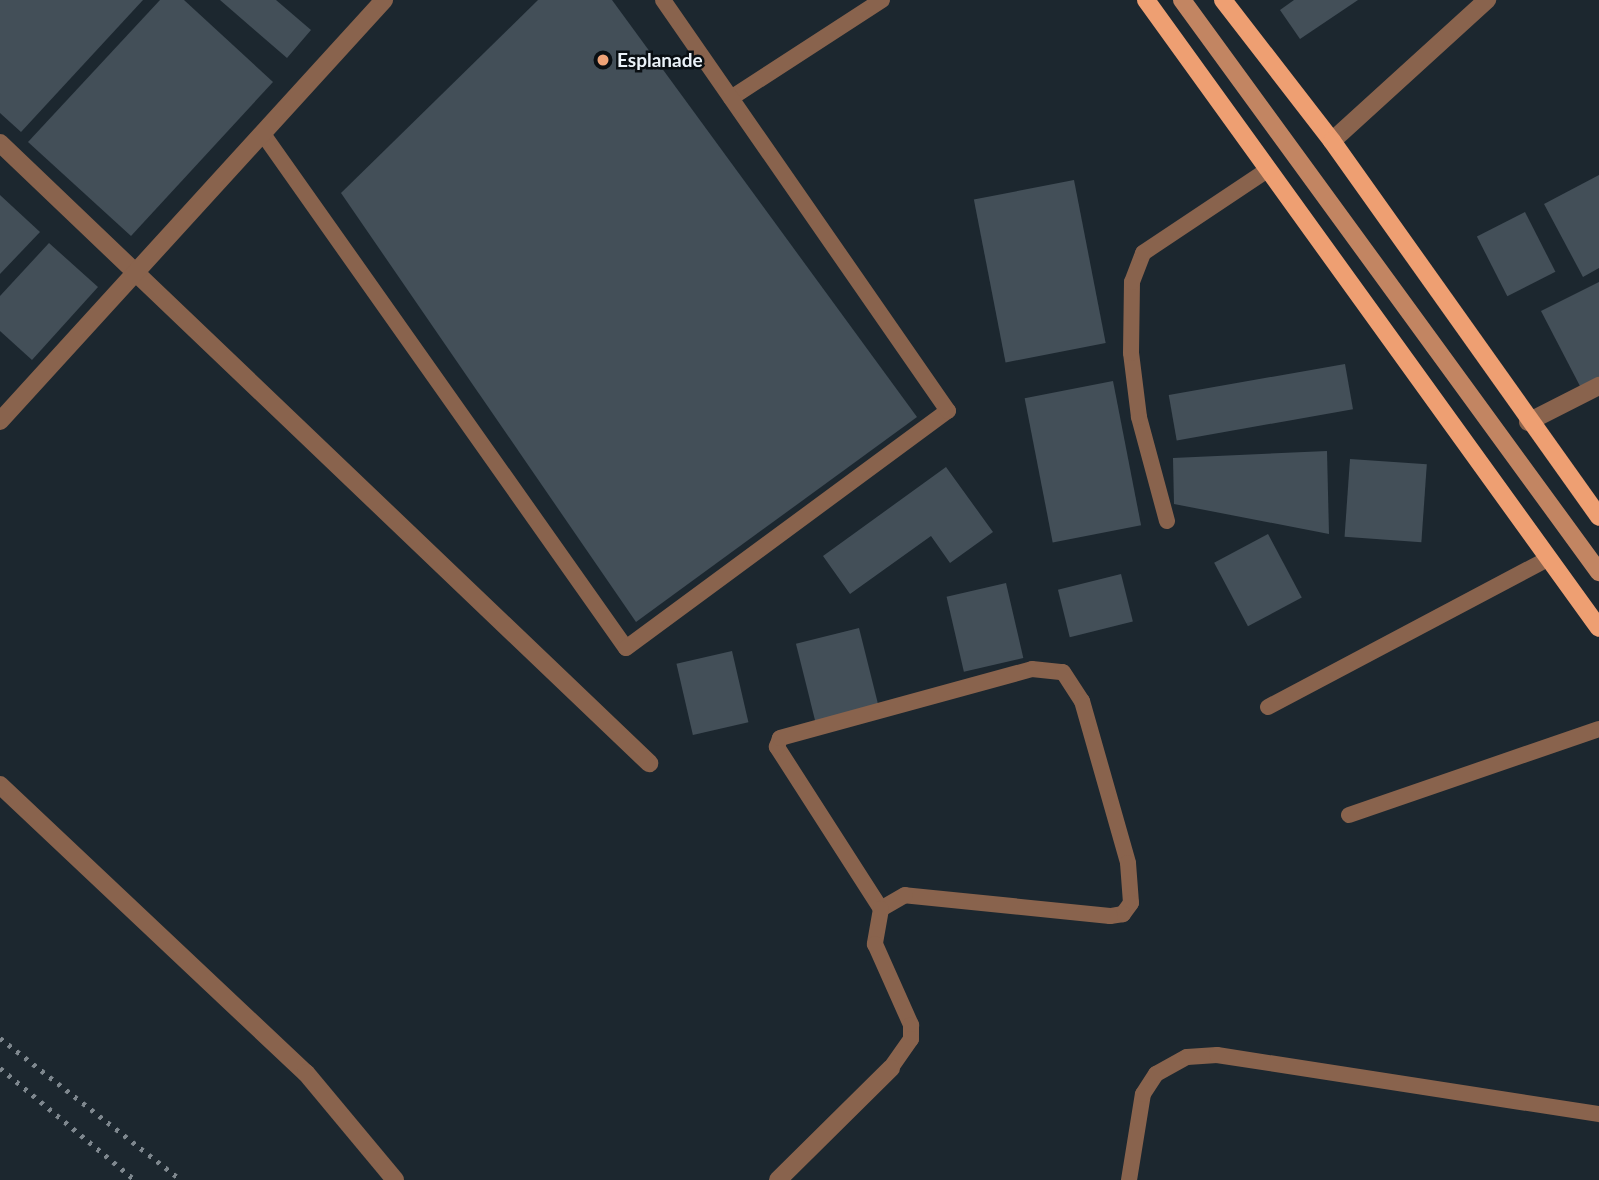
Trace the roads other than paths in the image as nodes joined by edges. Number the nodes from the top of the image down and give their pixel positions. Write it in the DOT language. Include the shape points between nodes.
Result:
graph roads {
  1 [pos="384,0"];
  2 [pos="663,0"];
  3 [pos="882,0"];
  4 [pos="1146,0"];
  5 [pos="1182,0"];
  6 [pos="1223,0"];
  7 [pos="1487,0"];
  8 [pos="731,98"];
  9 [pos="263,134"];
  10 [pos="1332,141"];
  11 [pos="0,143"];
  12 [pos="1269,169"];
  13 [pos="134,275"];
  14 [pos="1599,386"];
  15 [pos="0,421"];
  16 [pos="1528,422"];
  17 [pos="1599,517"];
  18 [pos="1167,521"];
  19 [pos="1549,558"];
  20 [pos="1599,572"];
  21 [pos="1599,628"];
  22 [pos="1268,707"];
  23 [pos="1599,729"];
  24 [pos="649,764"];
  25 [pos="0,785"];
  26 [pos="1349,815"];
  27 [pos="881,909"];
  28 [pos="891,1068"];
  29 [pos="1599,1114"];
  30 [pos="396,1180"];
  31 [pos="778,1180"];
  32 [pos="1129,1180"];
  1 -- 9 [label="street"];
  2 -- 8 [label="lane"];
  3 -- 8 [label="lane"];
  4 -- 12 [label="main road"];
  5 -- 20 [label="street"];
  6 -- 10 [label="main road"];
  7 -- 10 [label="street"];
  8 -- 9 [label="lane" via="948,411 626,648"];
  9 -- 13 [label="street"];
  10 -- 16 [label="main road"];
  11 -- 13 [label="street"];
  12 -- 18 [label="lane" via="1143,253 1132,282 1130,353 1139,417"];
  12 -- 19 [label="main road"];
  13 -- 15 [label="street"];
  13 -- 24 [label="street"];
  14 -- 16 [label="street"];
  16 -- 17 [label="main road"];
  19 -- 21 [label="main road"];
  19 -- 22 [label="lane"];
  23 -- 26 [label="lane"];
  25 -- 30 [label="street" via="306,1073"];
  27 -- 27 [label="lane" via="777,747 780,738 1032,669 1063,672 1082,701 1128,863 1133,887 1123,914 905,895"];
  27 -- 28 [label="lane" via="875,944 911,1026 911,1039"];
  28 -- 31 [label="street"];
  29 -- 32 [label="lane" via="1217,1055 1187,1057 1156,1074 1143,1094"];
}
